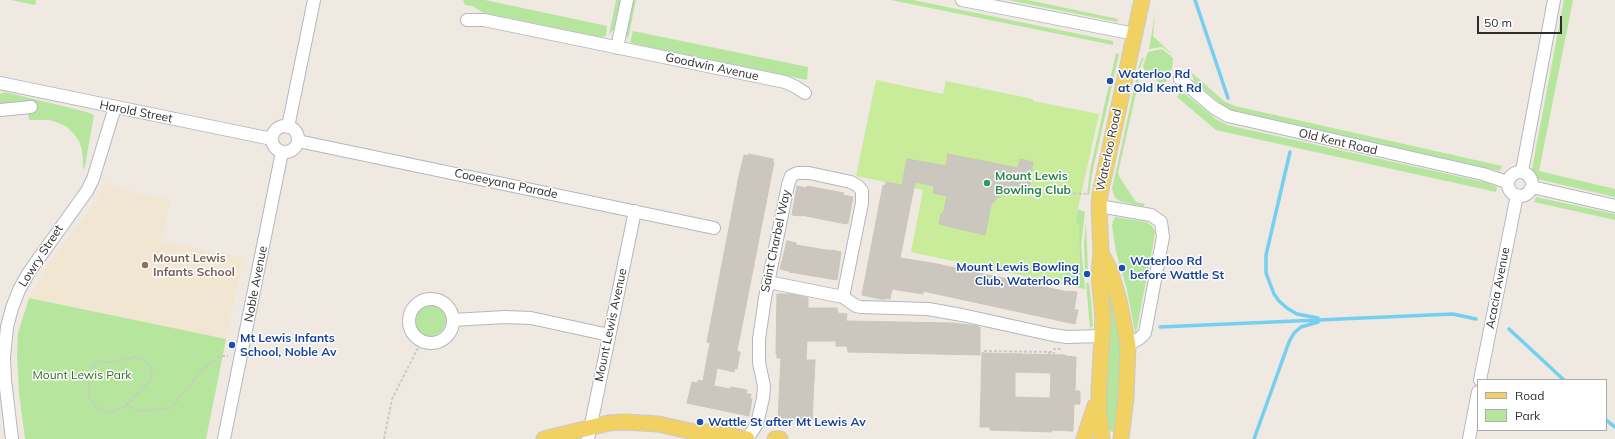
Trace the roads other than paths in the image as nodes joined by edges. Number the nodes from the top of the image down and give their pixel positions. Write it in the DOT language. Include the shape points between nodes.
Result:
graph roads {
  1 [pos="314,0"];
  2 [pos="626,0"];
  3 [pos="962,0"];
  4 [pos="1142,0"];
  5 [pos="1554,0"];
  6 [pos="467,20"];
  7 [pos="1136,34"];
  8 [pos="617,48"];
  9 [pos="1180,80"];
  10 [pos="0,83"];
  11 [pos="805,93"];
  12 [pos="31,107"];
  13 [pos="115,108"];
  14 [pos="0,110"];
  15 [pos="288,127"];
  16 [pos="272,138"];
  17 [pos="298,141"];
  18 [pos="282,152"];
  19 [pos="1522,171"];
  20 [pos="1507,182"];
  21 [pos="1532,187"];
  22 [pos="1517,196"];
  23 [pos="1099,206"];
  24 [pos="1615,206"];
  25 [pos="635,211"];
  26 [pos="714,228"];
  27 [pos="1101,253"];
  28 [pos="768,282"];
  29 [pos="843,297"];
  30 [pos="453,320"];
  31 [pos="609,335"];
  32 [pos="1102,336"];
  33 [pos="1128,344"];
  34 [pos="1480,379"];
  35 [pos="1099,390"];
  36 [pos="1477,397"];
  37 [pos="694,432"];
  38 [pos="589,433"];
  39 [pos="12,439"];
  40 [pos="224,439"];
  41 [pos="544,439"];
  42 [pos="710,439"];
  43 [pos="747,439"];
  44 [pos="775,439"];
  45 [pos="780,439"];
  46 [pos="1084,439"];
  47 [pos="1102,439"];
  48 [pos="1121,439"];
  49 [pos="1469,439"];
  1 -- 15 [label="street"];
  2 -- 8 [label="street"];
  3 -- 7 [label="street"];
  4 -- 7 [label="main road, Waterloo Road"];
  5 -- 19 [label="street"];
  6 -- 8 [label="street, Goodwin Avenue" via="484,20"];
  7 -- 23 [label="main road, Waterloo Road" via="1101,184"];
  8 -- 11 [label="street, Goodwin Avenue" via="785,82"];
  9 -- 20 [label="street, Old Kent Road" via="1228,116 1483,174"];
  10 -- 13 [label="street, Harold Street"];
  12 -- 14 [label="street"];
  13 -- 16 [label="street, Harold Street"];
  13 -- 39 [label="street, Lowry Street" via="87,191 29,272 10,312 4,370"];
  15 -- 16 [label="street" via="277,129"];
  15 -- 17 [label="street" via="294,130"];
  16 -- 18 [label="street" via="276,148"];
  17 -- 18 [label="street" via="290,151"];
  17 -- 25 [label="street, Cooeeyana Parade"];
  18 -- 40 [label="street, Noble Avenue"];
  19 -- 20 [label="street" via="1512,174"];
  19 -- 21 [label="street" via="1530,177"];
  20 -- 22 [label="street" via="1510,191"];
  21 -- 22 [label="street" via="1526,194"];
  21 -- 24 [label="street"];
  22 -- 34 [label="street, Acacia Avenue"];
  23 -- 27 [label="main road, Waterloo Road"];
  23 -- 33 [label="street, Waterloo Road" via="1151,215 1161,222 1163,237 1145,333"];
  25 -- 26 [label="street, Cooeeyana Parade"];
  25 -- 31 [label="street, Mount Lewis Avenue"];
  27 -- 32 [label="main road, Waterloo Road" via="1099,276"];
  27 -- 33 [label="main road, Waterloo Road" via="1110,270 1119,300"];
  28 -- 29 [label="street"];
  28 -- 29 [label="street, Saint Charbel Way" via="789,179 800,173 823,176 851,182 862,191"];
  28 -- 43 [label="street, Saint Charbel Way" via="759,339 763,398 756,424"];
  29 -- 32 [label="street" via="861,307 928,310 1067,337"];
  30 -- 30 [label="street" via="451,330 444,339 434,343 420,340 410,329 409,318 413,308 421,301 432,299 442,302 450,310"];
  30 -- 31 [label="street" via="531,318"];
  31 -- 38 [label="street, Mount Lewis Avenue"];
  32 -- 35 [label="main road, Waterloo Road"];
  33 -- 48 [label="main road, Waterloo Road"];
  35 -- 46 [label="main road" via="1092,420"];
  35 -- 47 [label="main road, Waterloo Road"];
  36 -- 49 [label="street"];
  37 -- 38 [label="main road" via="658,424 625,422 609,423"];
  37 -- 42 [label="main road"];
  37 -- 43 [label="main road" via="714,432"];
  38 -- 41 [label="main road"];
  44 -- 45 [label="main road"];
}
